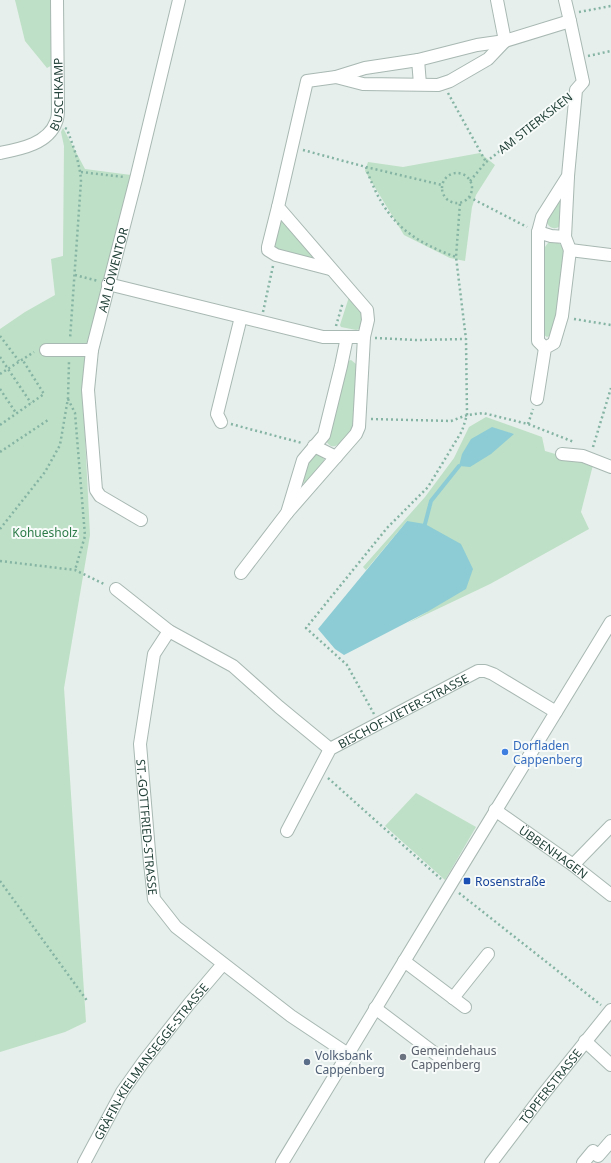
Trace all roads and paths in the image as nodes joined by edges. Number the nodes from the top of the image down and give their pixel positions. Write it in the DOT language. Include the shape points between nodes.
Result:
graph roads {
  1 [pos="57,0"];
  2 [pos="179,0"];
  3 [pos="497,0"];
  4 [pos="565,0"];
  5 [pos="611,6"];
  6 [pos="569,18"];
  7 [pos="505,41"];
  8 [pos="611,51"];
  9 [pos="578,58"];
  10 [pos="418,60"];
  11 [pos="336,77"];
  12 [pos="420,84"];
  13 [pos="443,84"];
  14 [pos="576,90"];
  15 [pos="56,122"];
  16 [pos="311,152"];
  17 [pos="0,153"];
  18 [pos="486,162"];
  19 [pos="366,167"];
  20 [pos="81,172"];
  21 [pos="568,176"];
  22 [pos="136,179"];
  23 [pos="470,181"];
  24 [pos="442,185"];
  25 [pos="469,197"];
  26 [pos="460,203"];
  27 [pos="278,207"];
  28 [pos="538,232"];
  29 [pos="565,236"];
  30 [pos="570,250"];
  31 [pos="611,255"];
  32 [pos="276,256"];
  33 [pos="456,257"];
  34 [pos="330,269"];
  35 [pos="75,275"];
  36 [pos="108,284"];
  37 [pos="347,288"];
  38 [pos="562,316"];
  39 [pos="241,317"];
  40 [pos="261,322"];
  41 [pos="611,325"];
  42 [pos="0,336"];
  43 [pos="333,337"];
  44 [pos="347,337"];
  45 [pos="364,337"];
  46 [pos="466,339"];
  47 [pos="544,348"];
  48 [pos="46,350"];
  49 [pos="70,350"];
  50 [pos="92,350"];
  51 [pos="0,357"];
  52 [pos="20,360"];
  53 [pos="8,369"];
  54 [pos="0,374"];
  55 [pos="611,388"];
  56 [pos="0,389"];
  57 [pos="68,398"];
  58 [pos="537,399"];
  59 [pos="31,403"];
  60 [pos="16,413"];
  61 [pos="467,415"];
  62 [pos="360,419"];
  63 [pos="48,420"];
  64 [pos="221,422"];
  65 [pos="1,423"];
  66 [pos="578,444"];
  67 [pos="314,446"];
  68 [pos="598,450"];
  69 [pos="0,452"];
  70 [pos="562,454"];
  71 [pos="336,457"];
  72 [pos="611,467"];
  73 [pos="287,512"];
  74 [pos="141,520"];
  75 [pos="0,529"];
  76 [pos="0,561"];
  77 [pos="75,570"];
  78 [pos="241,573"];
  79 [pos="116,589"];
  80 [pos="611,622"];
  81 [pos="169,631"];
  82 [pos="556,712"];
  83 [pos="379,723"];
  84 [pos="330,749"];
  85 [pos="318,769"];
  86 [pos="495,810"];
  87 [pos="611,826"];
  88 [pos="287,831"];
  89 [pos="574,865"];
  90 [pos="0,881"];
  91 [pos="450,885"];
  92 [pos="611,895"];
  93 [pos="488,954"];
  94 [pos="404,961"];
  95 [pos="223,964"];
  96 [pos="453,998"];
  97 [pos="88,1002"];
  98 [pos="465,1007"];
  99 [pos="375,1008"];
  100 [pos="610,1011"];
  101 [pos="585,1042"];
  102 [pos="348,1054"];
  103 [pos="441,1058"];
  104 [pos="611,1065"];
  105 [pos="611,1141"];
  106 [pos="602,1159"];
  107 [pos="497,1161"];
  108 [pos="84,1163"];
  109 [pos="282,1163"];
  110 [pos="583,1163"];
  1 -- 15 [label="street, BUSCHKAMP"];
  2 -- 22 [label="street, AM LÖWENTOR"];
  3 -- 7 [label="street"];
  4 -- 6 [label="street, AM STIERKSKEN"];
  5 -- 6 [label="path"];
  6 -- 7 [label="street"];
  6 -- 9 [label="street, AM STIERKSKEN"];
  7 -- 10 [label="street"];
  7 -- 13 [label="street" via="488,59"];
  8 -- 9 [label="path"];
  9 -- 14 [label="street, AM STIERKSKEN" via="583,82"];
  10 -- 11 [label="street" via="365,68"];
  10 -- 12 [label="street"];
  11 -- 12 [label="street" via="363,84"];
  11 -- 27 [label="street" via="307,81"];
  12 -- 13 [label="street"];
  13 -- 18 [label="path"];
  14 -- 18 [label="path, AM STIERKSKEN"];
  14 -- 21 [label="street"];
  15 -- 17 [label="street, BUSCHKAMP" via="45,137"];
  15 -- 20 [label="path" via="67,129"];
  16 -- 19 [label="path"];
  18 -- 23 [label="path, AM STIERKSKEN"];
  19 -- 24 [label="path"];
  19 -- 33 [label="path" via="378,196 402,228 420,241"];
  20 -- 22 [label="path"];
  20 -- 35 [label="path"];
  21 -- 28 [label="street" via="542,217"];
  21 -- 29 [label="street"];
  22 -- 36 [label="street, AM LÖWENTOR"];
  23 -- 24 [label="path" via="466,176 454,173 448,175"];
  23 -- 25 [label="path" via="472,186"];
  24 -- 26 [label="path" via="441,190 445,199"];
  25 -- 26 [label="path"];
  25 -- 28 [label="path"];
  26 -- 33 [label="path"];
  27 -- 32 [label="street" via="268,247"];
  27 -- 34 [label="street"];
  28 -- 29 [label="street" via="551,236"];
  28 -- 47 [label="street" via="538,341"];
  29 -- 30 [label="street"];
  30 -- 31 [label="street"];
  30 -- 38 [label="street"];
  32 -- 34 [label="street"];
  32 -- 40 [label="path"];
  33 -- 46 [label="path"];
  34 -- 37 [label="street"];
  35 -- 36 [label="path"];
  35 -- 49 [label="path"];
  36 -- 39 [label="street"];
  36 -- 50 [label="street, AM LÖWENTOR"];
  37 -- 43 [label="path"];
  37 -- 45 [label="street" via="368,315"];
  38 -- 41 [label="path"];
  38 -- 47 [label="street" via="554,343"];
  39 -- 40 [label="street"];
  39 -- 64 [label="street" via="217,414"];
  40 -- 43 [label="street" via="323,337"];
  42 -- 52 [label="path"];
  43 -- 44 [label="street"];
  44 -- 45 [label="street"];
  44 -- 67 [label="street" via="324,435"];
  45 -- 46 [label="path"];
  45 -- 62 [label="street"];
  46 -- 61 [label="path"];
  47 -- 58 [label="street"];
  48 -- 49 [label="street"];
  48 -- 52 [label="path" via="34,352"];
  49 -- 50 [label="street"];
  49 -- 57 [label="path"];
  50 -- 74 [label="street, AM LÖWENTOR" via="88,390 96,490 100,496"];
  51 -- 53 [label="path"];
  52 -- 53 [label="path"];
  52 -- 59 [label="path" via="44,394"];
  53 -- 54 [label="path"];
  53 -- 59 [label="path"];
  55 -- 68 [label="path" via="592,449"];
  56 -- 60 [label="path"];
  57 -- 75 [label="path" via="60,445 46,472"];
  57 -- 77 [label="path" via="75,413 85,536"];
  59 -- 60 [label="path"];
  60 -- 65 [label="path"];
  61 -- 62 [label="path" via="451,420"];
  61 -- 66 [label="path" via="483,413 528,424"];
  61 -- 83 [label="path" via="462,431 428,487 387,528 306,628 347,665"];
  62 -- 71 [label="street" via="360,427 356,434"];
  63 -- 69 [label="path"];
  64 -- 67 [label="path"];
  67 -- 71 [label="street"];
  67 -- 73 [label="street" via="303,460"];
  70 -- 72 [label="street" via="583,456"];
  71 -- 73 [label="street"];
  73 -- 78 [label="street"];
  76 -- 77 [label="path"];
  77 -- 79 [label="path"];
  79 -- 81 [label="street"];
  80 -- 82 [label="street"];
  81 -- 84 [label="street" via="233,666"];
  81 -- 95 [label="street, ST.-GOTTFRIED-STRASSE" via="154,654 140,744 154,899 176,927"];
  82 -- 83 [label="street, BISCHOF-VIETER-STRASSE" via="493,674 478,671"];
  82 -- 86 [label="street"];
  83 -- 84 [label="street, BISCHOF-VIETER-STRASSE"];
  84 -- 85 [label="street, BISCHOF-VIETER-STRASSE"];
  85 -- 88 [label="street, BISCHOF-VIETER-STRASSE"];
  85 -- 91 [label="path"];
  86 -- 89 [label="street, ÜBBENHAGEN"];
  86 -- 91 [label="street"];
  87 -- 89 [label="street"];
  89 -- 92 [label="street, ÜBBENHAGEN"];
  90 -- 97 [label="path"];
  91 -- 94 [label="street"];
  91 -- 100 [label="path"];
  93 -- 96 [label="street"];
  94 -- 96 [label="street"];
  94 -- 99 [label="street"];
  95 -- 102 [label="street, ST.-GOTTFRIED-STRASSE" via="291,1016"];
  95 -- 108 [label="street, GRÄFIN-KIELMANSEGGE-STRASSE" via="122,1092"];
  96 -- 98 [label="street"];
  99 -- 102 [label="street"];
  99 -- 103 [label="street"];
  100 -- 101 [label="street, TÖPFERSTRASSE"];
  101 -- 104 [label="street"];
  101 -- 107 [label="street, TÖPFERSTRASSE" via="541,1097"];
  102 -- 109 [label="street"];
  105 -- 106 [label="street"];
  106 -- 110 [label="street" via="593,1151"];
}
